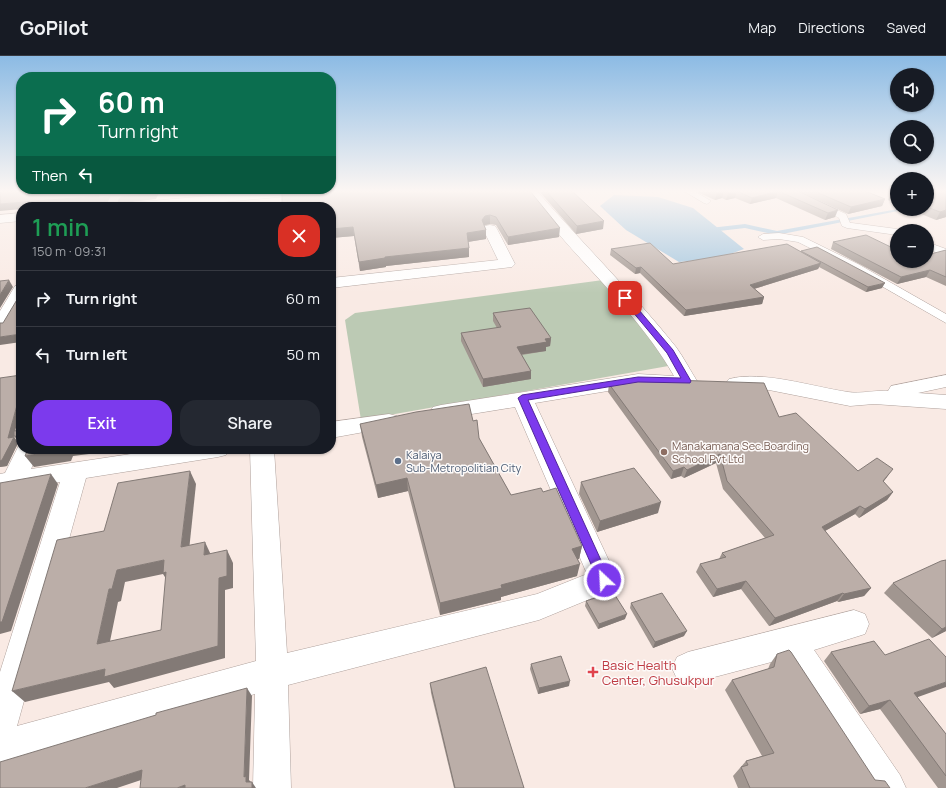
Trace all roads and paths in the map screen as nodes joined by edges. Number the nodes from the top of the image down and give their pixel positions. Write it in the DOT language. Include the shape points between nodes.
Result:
graph roads {
  1 [pos="560,225"];
  2 [pos="848,225"];
  3 [pos="490,228"];
  4 [pos="890,231"];
  5 [pos="763,238"];
  6 [pos="934,248"];
  7 [pos="946,253"];
  8 [pos="336,282"];
  9 [pos="16,298"];
  10 [pos="946,319"];
  11 [pos="16,320"];
  12 [pos="1,322"];
  13 [pos="687,381"];
  14 [pos="946,381"];
  15 [pos="874,397"];
  16 [pos="522,398"];
  17 [pos="946,402"];
  18 [pos="336,429"];
  19 [pos="25,454"];
  20 [pos="152,454"];
  21 [pos="262,454"];
  22 [pos="139,455"];
  23 [pos="76,471"];
  24 [pos="7,482"];
  25 [pos="854,624"];
  26 [pos="790,642"];
  27 [pos="688,668"];
  28 [pos="272,673"];
  29 [pos="0,726"];
  30 [pos="0,748"];
  31 [pos="272,788"];
  32 [pos="887,788"];
  1 -- 13 [label="street" via="670,352"];
  2 -- 4 [label="lane"];
  3 -- 8 [label="street" via="508,264"];
  5 -- 10 [label="lane" via="779,236 800,239 854,266"];
  6 -- 7 [label="lane"];
  9 -- 12 [label="street"];
  11 -- 12 [label="street"];
  13 -- 15 [label="street" via="769,384 850,399"];
  13 -- 16 [label="street" via="638,380"];
  14 -- 15 [label="street"];
  15 -- 17 [label="street"];
  16 -- 18 [label="street"];
  16 -- 28 [label="street" via="604,580 539,607"];
  19 -- 24 [label="street"];
  20 -- 22 [label="street"];
  21 -- 28 [label="street"];
  22 -- 23 [label="street"];
  23 -- 24 [label="street"];
  23 -- 29 [label="street"];
  25 -- 26 [label="street"];
  26 -- 27 [label="street"];
  26 -- 32 [label="street"];
  28 -- 30 [label="street"];
  28 -- 31 [label="street"];
}
